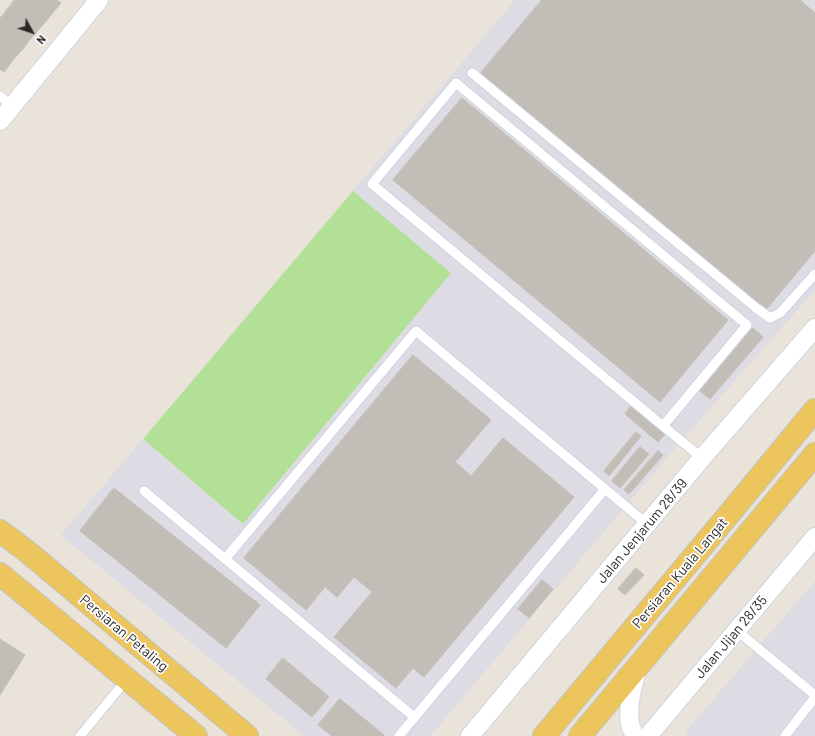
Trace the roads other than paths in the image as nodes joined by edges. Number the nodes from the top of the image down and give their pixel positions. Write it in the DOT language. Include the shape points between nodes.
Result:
graph roads {
  1 [pos="99,0"];
  2 [pos="472,74"];
  3 [pos="6,101"];
  4 [pos="0,120"];
  5 [pos="815,274"];
  6 [pos="815,328"];
  7 [pos="815,410"];
  8 [pos="663,426"];
  9 [pos="815,454"];
  10 [pos="702,458"];
  11 [pos="605,489"];
  12 [pos="144,491"];
  13 [pos="730,513"];
  14 [pos="647,524"];
  15 [pos="752,530"];
  16 [pos="0,531"];
  17 [pos="815,537"];
  18 [pos="225,559"];
  19 [pos="0,574"];
  20 [pos="736,630"];
  21 [pos="639,665"];
  22 [pos="127,679"];
  23 [pos="815,696"];
  24 [pos="414,717"];
  25 [pos="80,736"];
  26 [pos="196,736"];
  27 [pos="247,736"];
  28 [pos="399,736"];
  29 [pos="470,736"];
  30 [pos="544,736"];
  31 [pos="580,736"];
  32 [pos="635,736"];
  33 [pos="648,736"];
  34 [pos="785,736"];
  1 -- 3 [label="street"];
  2 -- 5 [label="lane" via="770,318 780,313"];
  3 -- 4 [label="street"];
  6 -- 10 [label="street, Jalan Jenjarum 28/39"];
  7 -- 13 [label="main road, Persiaran Kuala Langat"];
  8 -- 8 [label="lane" via="372,184 456,83 747,325"];
  8 -- 10 [label="lane"];
  9 -- 15 [label="main road, Persiaran Kuala Langat"];
  10 -- 14 [label="street, Jalan Jenjarum 28/39"];
  11 -- 14 [label="lane"];
  11 -- 18 [label="lane" via="416,331"];
  11 -- 24 [label="lane"];
  12 -- 18 [label="lane"];
  13 -- 15 [label="main road"];
  13 -- 30 [label="main road, Persiaran Kuala Langat"];
  14 -- 29 [label="street, Jalan Jenjarum 28/39"];
  15 -- 21 [label="main road, Persiaran Kuala Langat"];
  16 -- 27 [label="main road, Persiaran Petaling"];
  17 -- 20 [label="street, Jalan Jijan 28/35"];
  18 -- 24 [label="lane"];
  19 -- 22 [label="main road"];
  20 -- 23 [label="lane"];
  20 -- 33 [label="street, Jalan Jijan 28/35"];
  21 -- 31 [label="main road, Persiaran Kuala Langat"];
  21 -- 32 [label="street" via="630,709 630,725"];
  22 -- 25 [label="lane"];
  22 -- 26 [label="main road"];
  23 -- 34 [label="lane"];
  24 -- 28 [label="lane"];
}
